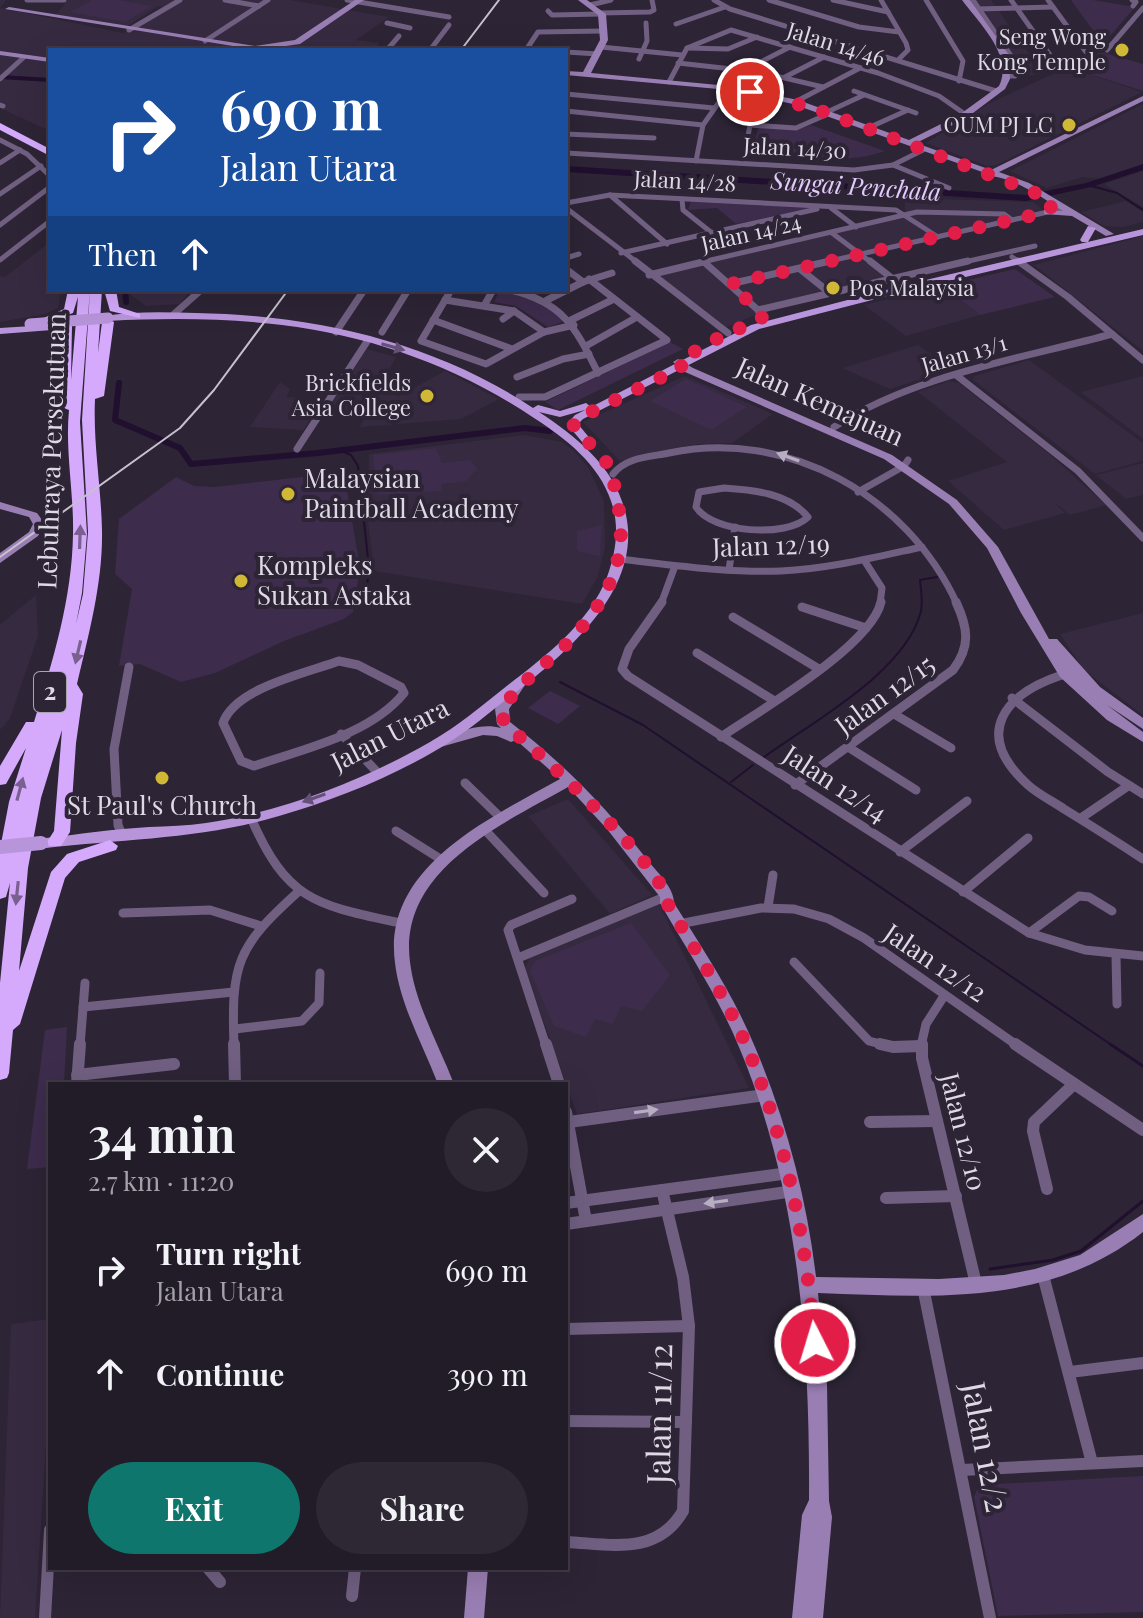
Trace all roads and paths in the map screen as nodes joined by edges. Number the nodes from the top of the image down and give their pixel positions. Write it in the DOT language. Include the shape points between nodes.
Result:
graph roads {
  1 [pos="17,0"];
  2 [pos="27,0"];
  3 [pos="180,0"];
  4 [pos="225,0"];
  5 [pos="268,0"];
  6 [pos="347,0"];
  7 [pos="582,0"];
  8 [pos="611,0"];
  9 [pos="652,0"];
  10 [pos="714,0"];
  11 [pos="769,0"];
  12 [pos="833,0"];
  13 [pos="881,0"];
  14 [pos="926,0"];
  15 [pos="966,0"];
  16 [pos="1011,0"];
  17 [pos="1048,0"];
  18 [pos="63,1"];
  19 [pos="358,1"];
  20 [pos="590,5"];
  21 [pos="259,6"];
  22 [pos="975,6"];
  23 [pos="725,7"];
  24 [pos="1053,7"];
  25 [pos="1016,8"];
  26 [pos="1143,8"];
  27 [pos="6,9"];
  28 [pos="404,10"];
  29 [pos="548,11"];
  30 [pos="888,12"];
  31 [pos="602,14"];
  32 [pos="51,16"];
  33 [pos="449,17"];
  34 [pos="646,23"];
  35 [pos="676,24"];
  36 [pos="449,25"];
  37 [pos="410,28"];
  38 [pos="129,30"];
  39 [pos="603,31"];
  40 [pos="899,32"];
  41 [pos="399,36"];
  42 [pos="757,37"];
  43 [pos="205,41"];
  44 [pos="790,47"];
  45 [pos="389,48"];
  46 [pos="432,48"];
  47 [pos="528,48"];
  48 [pos="687,48"];
  49 [pos="1107,50"];
  50 [pos="600,51"];
  51 [pos="642,51"];
  52 [pos="568,52"];
  53 [pos="1086,52"];
  54 [pos="0,53"];
  55 [pos="682,55"];
  56 [pos="824,57"];
  57 [pos="23,58"];
  58 [pos="639,59"];
  59 [pos="899,59"];
  60 [pos="48,60"];
  61 [pos="678,63"];
  62 [pos="1057,65"];
  63 [pos="860,68"];
  64 [pos="745,70"];
  65 [pos="568,73"];
  66 [pos="586,74"];
  67 [pos="785,77"];
  68 [pos="0,79"];
  69 [pos="959,81"];
  70 [pos="669,82"];
  71 [pos="823,87"];
  72 [pos="729,88"];
  73 [pos="854,91"];
  74 [pos="990,92"];
  75 [pos="568,94"];
  76 [pos="864,95"];
  77 [pos="770,96"];
  78 [pos="1143,98"];
  79 [pos="795,102"];
  80 [pos="714,108"];
  81 [pos="908,110"];
  82 [pos="568,111"];
  83 [pos="965,111"];
  84 [pos="916,113"];
  85 [pos="827,114"];
  86 [pos="1,118"];
  87 [pos="16,121"];
  88 [pos="660,121"];
  89 [pos="703,125"];
  90 [pos="750,125"];
  91 [pos="868,128"];
  92 [pos="568,134"];
  93 [pos="654,138"];
  94 [pos="0,140"];
  95 [pos="47,141"];
  96 [pos="911,142"];
  97 [pos="20,150"];
  98 [pos="48,152"];
  99 [pos="568,153"];
  100 [pos="0,157"];
  101 [pos="650,158"];
  102 [pos="696,161"];
  103 [pos="0,163"];
  104 [pos="743,163"];
  105 [pos="893,165"];
  106 [pos="41,166"];
  107 [pos="991,173"];
  108 [pos="48,174"];
  109 [pos="949,188"];
  110 [pos="48,189"];
  111 [pos="0,194"];
  112 [pos="610,195"];
  113 [pos="636,197"];
  114 [pos="682,199"];
  115 [pos="568,206"];
  116 [pos="1058,206"];
  117 [pos="830,207"];
  118 [pos="568,208"];
  119 [pos="630,213"];
  120 [pos="907,215"];
  121 [pos="1012,220"];
  122 [pos="48,223"];
  123 [pos="0,225"];
  124 [pos="856,227"];
  125 [pos="1143,229"];
  126 [pos="712,233"];
  127 [pos="832,233"];
  128 [pos="1103,233"];
  129 [pos="1126,233"];
  130 [pos="938,237"];
  131 [pos="1087,242"];
  132 [pos="667,244"];
  133 [pos="1035,246"];
  134 [pos="621,253"];
  135 [pos="579,254"];
  136 [pos="861,255"];
  137 [pos="568,257"];
  138 [pos="1015,259"];
  139 [pos="0,260"];
  140 [pos="704,262"];
  141 [pos="800,269"];
  142 [pos="568,270"];
  143 [pos="612,273"];
  144 [pos="649,275"];
  145 [pos="586,281"];
  146 [pos="896,281"];
  147 [pos="730,284"];
  148 [pos="568,290"];
  149 [pos="74,292"];
  150 [pos="84,292"];
  151 [pos="96,292"];
  152 [pos="110,292"];
  153 [pos="200,292"];
  154 [pos="201,292"];
  155 [pos="363,292"];
  156 [pos="407,292"];
  157 [pos="450,292"];
  158 [pos="492,292"];
  159 [pos="518,292"];
  160 [pos="563,292"];
  161 [pos="830,293"];
  162 [pos="614,299"];
  163 [pos="445,300"];
  164 [pos="547,300"];
  165 [pos="485,304"];
  166 [pos="514,311"];
  167 [pos="772,311"];
  168 [pos="174,314"];
  169 [pos="196,314"];
  170 [pos="760,314"];
  171 [pos="136,316"];
  172 [pos="637,317"];
  173 [pos="503,319"];
  174 [pos="108,320"];
  175 [pos="433,320"];
  176 [pos="572,323"];
  177 [pos="30,324"];
  178 [pos="68,326"];
  179 [pos="4,330"];
  180 [pos="316,330"];
  181 [pos="336,332"];
  182 [pos="382,332"];
  183 [pos="544,332"];
  184 [pos="728,333"];
  185 [pos="1112,334"];
  186 [pos="368,340"];
  187 [pos="710,342"];
  188 [pos="586,346"];
  189 [pos="512,349"];
  190 [pos="589,354"];
  191 [pos="705,354"];
  192 [pos="1143,360"];
  193 [pos="683,364"];
  194 [pos="707,371"];
  195 [pos="598,373"];
  196 [pos="956,375"];
  197 [pos="517,377"];
  198 [pos="633,383"];
  199 [pos="498,387"];
  200 [pos="746,392"];
  201 [pos="519,397"];
  202 [pos="545,397"];
  203 [pos="539,408"];
  204 [pos="81,421"];
  205 [pos="834,427"];
  206 [pos="297,449"];
  207 [pos="906,463"];
  208 [pos="613,474"];
  209 [pos="613,488"];
  210 [pos="858,492"];
  211 [pos="0,505"];
  212 [pos="735,527"];
  213 [pos="1143,538"];
  214 [pos="922,547"];
  215 [pos="0,559"];
  216 [pos="619,559"];
  217 [pos="864,560"];
  218 [pos="675,566"];
  219 [pos="729,570"];
  220 [pos="802,607"];
  221 [pos="733,617"];
  222 [pos="866,628"];
  223 [pos="697,653"];
  224 [pos="129,667"];
  225 [pos="819,669"];
  226 [pos="1065,674"];
  227 [pos="522,682"];
  228 [pos="62,684"];
  229 [pos="1012,698"];
  230 [pos="773,700"];
  231 [pos="894,714"];
  232 [pos="1143,725"];
  233 [pos="341,734"];
  234 [pos="721,737"];
  235 [pos="1143,738"];
  236 [pos="437,744"];
  237 [pos="848,747"];
  238 [pos="951,748"];
  239 [pos="378,773"];
  240 [pos="0,780"];
  241 [pos="465,783"];
  242 [pos="565,783"];
  243 [pos="795,785"];
  244 [pos="1128,786"];
  245 [pos="916,790"];
  246 [pos="1143,794"];
  247 [pos="967,801"];
  248 [pos="251,818"];
  249 [pos="1081,818"];
  250 [pos="502,819"];
  251 [pos="485,830"];
  252 [pos="396,831"];
  253 [pos="1028,838"];
  254 [pos="116,841"];
  255 [pos="46,845"];
  256 [pos="0,847"];
  257 [pos="900,852"];
  258 [pos="0,854"];
  259 [pos="1143,859"];
  260 [pos="442,860"];
  261 [pos="773,875"];
  262 [pos="298,892"];
  263 [pos="963,892"];
  264 [pos="0,893"];
  265 [pos="544,893"];
  266 [pos="572,899"];
  267 [pos="664,899"];
  268 [pos="768,907"];
  269 [pos="1112,911"];
  270 [pos="123,913"];
  271 [pos="400,923"];
  272 [pos="679,924"];
  273 [pos="261,926"];
  274 [pos="1029,933"];
  275 [pos="1116,956"];
  276 [pos="1143,956"];
  277 [pos="518,958"];
  278 [pos="794,962"];
  279 [pos="320,973"];
  280 [pos="85,983"];
  281 [pos="234,992"];
  282 [pos="944,996"];
  283 [pos="1117,1004"];
  284 [pos="83,1007"];
  285 [pos="235,1029"];
  286 [pos="921,1046"];
  287 [pos="2,1049"];
  288 [pos="174,1064"];
  289 [pos="0,1073"];
  290 [pos="77,1079"];
  291 [pos="235,1082"];
  292 [pos="445,1082"];
  293 [pos="558,1082"];
  294 [pos="1074,1084"];
  295 [pos="765,1095"];
  296 [pos="568,1117"];
  297 [pos="937,1121"];
  298 [pos="568,1122"];
  299 [pos="870,1122"];
  300 [pos="1143,1130"];
  301 [pos="792,1182"];
  302 [pos="1047,1189"];
  303 [pos="662,1190"];
  304 [pos="956,1196"];
  305 [pos="886,1198"];
  306 [pos="583,1201"];
  307 [pos="568,1203"];
  308 [pos="666,1209"];
  309 [pos="586,1221"];
  310 [pos="1143,1222"];
  311 [pos="568,1224"];
  312 [pos="1043,1275"];
  313 [pos="976,1284"];
  314 [pos="810,1285"];
  315 [pos="923,1287"];
  316 [pos="689,1326"];
  317 [pos="568,1329"];
  318 [pos="1143,1363"];
  319 [pos="1070,1372"];
  320 [pos="568,1421"];
  321 [pos="686,1422"];
  322 [pos="1143,1461"];
  323 [pos="1092,1463"];
  324 [pos="962,1470"];
  325 [pos="819,1501"];
  326 [pos="568,1542"];
  327 [pos="48,1565"];
  328 [pos="210,1570"];
  329 [pos="355,1570"];
  330 [pos="478,1570"];
  331 [pos="220,1582"];
  332 [pos="352,1596"];
  333 [pos="45,1618"];
  334 [pos="474,1618"];
  335 [pos="802,1618"];
  336 [pos="813,1618"];
  337 [pos="990,1618"];
  1 -- 27 [label="street"];
  2 -- 18 [label="street"];
  3 -- 38 [label="street"];
  4 -- 21 [label="street"];
  5 -- 21 [label="street"];
  6 -- 19 [label="street"];
  7 -- 20 [label="street"];
  8 -- 20 [label="street"];
  9 -- 31 [label="street" via="650,12"];
  10 -- 23 [label="street"];
  11 -- 40 [label="street" via="859,27"];
  12 -- 30 [label="street"];
  13 -- 30 [label="street"];
  14 -- 69 [label="street" via="963,61"];
  15 -- 22 [label="street"];
  16 -- 25 [label="street"];
  17 -- 24 [label="street"];
  18 -- 32 [label="street"];
  19 -- 28 [label="street"];
  19 -- 43 [label="street" via="290,44 245,48"];
  20 -- 31 [label="street"];
  21 -- 43 [label="street"];
  22 -- 25 [label="street"];
  22 -- 74 [label="street" via="1012,76"];
  23 -- 35 [label="street"];
  23 -- 59 [label="street"];
  24 -- 25 [label="street"];
  24 -- 53 [label="street"];
  25 -- 62 [label="street"];
  26 -- 49 [label="street"];
  27 -- 32 [label="street"];
  28 -- 33 [label="street"];
  28 -- 37 [label="street" via="387,23"];
  29 -- 31 [label="street"];
  30 -- 40 [label="street"];
  31 -- 39 [label="street"];
  32 -- 38 [label="street"];
  34 -- 51 [label="street"];
  36 -- 46 [label="street"];
  38 -- 43 [label="street"];
  39 -- 47 [label="street" via="538,32"];
  39 -- 50 [label="street"];
  40 -- 59 [label="street" via="908,50"];
  41 -- 45 [label="street"];
  42 -- 44 [label="street, Jalan 14/46"];
  42 -- 48 [label="street" via="728,49"];
  42 -- 48 [label="street, Jalan 14/46" via="731,30"];
  44 -- 56 [label="street, Jalan 14/46"];
  44 -- 64 [label="street"];
  48 -- 55 [label="street"];
  50 -- 51 [label="street"];
  50 -- 52 [label="street"];
  50 -- 66 [label="street"];
  51 -- 55 [label="street"];
  51 -- 58 [label="street"];
  54 -- 57 [label="street"];
  55 -- 61 [label="street"];
  56 -- 63 [label="street, Jalan 14/46"];
  56 -- 67 [label="street"];
  57 -- 60 [label="street"];
  57 -- 68 [label="street"];
  59 -- 69 [label="street"];
  61 -- 64 [label="street"];
  61 -- 70 [label="street"];
  63 -- 71 [label="street"];
  63 -- 83 [label="street, Jalan 14/46" via="939,96"];
  64 -- 67 [label="street"];
  65 -- 66 [label="street"];
  66 -- 70 [label="street"];
  67 -- 71 [label="street"];
  69 -- 74 [label="street"];
  70 -- 72 [label="street"];
  71 -- 79 [label="street"];
  72 -- 77 [label="street"];
  72 -- 80 [label="street"];
  73 -- 76 [label="street"];
  74 -- 83 [label="street"];
  75 -- 80 [label="street"];
  76 -- 81 [label="street"];
  76 -- 85 [label="street"];
  77 -- 79 [label="street"];
  77 -- 90 [label="street"];
  78 -- 107 [label="street"];
  79 -- 85 [label="street"];
  80 -- 89 [label="street"];
  81 -- 84 [label="street"];
  81 -- 91 [label="street"];
  82 -- 88 [label="street"];
  83 -- 96 [label="street"];
  85 -- 90 [label="street" via="796,128"];
  85 -- 91 [label="street"];
  86 -- 87 [label="highway"];
  86 -- 95 [label="highway"];
  86 -- 98 [label="highway"];
  88 -- 89 [label="street"];
  88 -- 93 [label="street"];
  89 -- 102 [label="street"];
  90 -- 104 [label="street"];
  91 -- 96 [label="street"];
  92 -- 93 [label="street"];
  93 -- 101 [label="street"];
  94 -- 97 [label="street"];
  96 -- 105 [label="street, Jalan 14/30"];
  96 -- 107 [label="street"];
  97 -- 100 [label="street"];
  97 -- 103 [label="street"];
  97 -- 106 [label="street"];
  99 -- 101 [label="street, Jalan 14/30"];
  101 -- 102 [label="street, Jalan 14/30"];
  102 -- 104 [label="street, Jalan 14/30"];
  104 -- 105 [label="street, Jalan 14/30" via="854,170"];
  105 -- 109 [label="street"];
  106 -- 108 [label="street"];
  106 -- 111 [label="street"];
  107 -- 116 [label="street"];
  110 -- 123 [label="street"];
  112 -- 113 [label="street, Jalan 14/28"];
  112 -- 115 [label="street, Jalan 14/28"];
  112 -- 119 [label="street"];
  113 -- 114 [label="street, Jalan 14/28"];
  113 -- 119 [label="street"];
  114 -- 117 [label="street, Jalan 14/28"];
  114 -- 126 [label="street" via="683,210"];
  116 -- 121 [label="street"];
  116 -- 128 [label="street"];
  117 -- 120 [label="street, Jalan 14/28"];
  117 -- 124 [label="street"];
  117 -- 126 [label="street"];
  118 -- 134 [label="street"];
  119 -- 132 [label="street"];
  120 -- 121 [label="street" via="938,210 1004,214"];
  120 -- 124 [label="street, Jalan 14/24"];
  120 -- 130 [label="street, Jalan 14/28"];
  121 -- 130 [label="street"];
  122 -- 139 [label="street"];
  124 -- 127 [label="street, Jalan 14/24"];
  125 -- 129 [label="main road"];
  126 -- 132 [label="street"];
  127 -- 136 [label="street"];
  127 -- 140 [label="street, Jalan 14/24"];
  128 -- 129 [label="main road"];
  128 -- 131 [label="main road"];
  128 -- 131 [label="main road"];
  129 -- 131 [label="main road"];
  130 -- 136 [label="street"];
  131 -- 138 [label="main road"];
  132 -- 134 [label="street"];
  133 -- 146 [label="street"];
  134 -- 144 [label="street"];
  135 -- 137 [label="street"];
  136 -- 141 [label="street"];
  136 -- 146 [label="street"];
  138 -- 146 [label="main road"];
  138 -- 185 [label="street"];
  138 -- 191 [label="main road" via="755,327"];
  140 -- 144 [label="street, Jalan 14/24"];
  140 -- 147 [label="street"];
  141 -- 147 [label="street"];
  141 -- 161 [label="street"];
  142 -- 145 [label="street"];
  143 -- 145 [label="street"];
  144 -- 184 [label="street"];
  145 -- 148 [label="street"];
  145 -- 162 [label="street"];
  146 -- 161 [label="street"];
  146 -- 167 [label="main road"];
  147 -- 170 [label="street"];
  149 -- 177 [label="highway, bridge" via="66,314"];
  150 -- 204 [label="highway, Lebuhraya Persekutuan / 2"];
  151 -- 204 [label="highway, Lebuhraya Persekutuan / 2"];
  152 -- 171 [label="highway" via="114,309"];
  153 -- 168 [label="street"];
  154 -- 169 [label="street" via="191,307"];
  155 -- 181 [label="street"];
  156 -- 182 [label="street"];
  157 -- 163 [label="street"];
  158 -- 165 [label="street"];
  159 -- 164 [label="street"];
  160 -- 164 [label="street"];
  161 -- 167 [label="street"];
  162 -- 172 [label="street"];
  162 -- 176 [label="street"];
  163 -- 165 [label="street"];
  163 -- 175 [label="street"];
  164 -- 176 [label="street"];
  165 -- 166 [label="street"];
  166 -- 173 [label="street"];
  166 -- 183 [label="street"];
  167 -- 170 [label="main road"];
  168 -- 169 [label="main road, Jalan Utara"];
  168 -- 171 [label="main road, Jalan Utara"];
  169 -- 180 [label="main road, Jalan Utara"];
  170 -- 184 [label="main road"];
  171 -- 174 [label="main road, Jalan Utara"];
  172 -- 188 [label="street"];
  172 -- 195 [label="street" via="667,340"];
  174 -- 177 [label="main road, bridge"];
  174 -- 178 [label="main road, bridge"];
  174 -- 180 [label="main road, Jalan Utara" via="180,318"];
  174 -- 204 [label="highway" via="96,406"];
  175 -- 189 [label="street"];
  175 -- 189 [label="street" via="421,339 424,344 477,363 490,363"];
  176 -- 183 [label="street"];
  176 -- 188 [label="street"];
  177 -- 179 [label="main road"];
  178 -- 179 [label="main road, bridge"];
  178 -- 204 [label="highway" via="68,415"];
  180 -- 181 [label="main road, Jalan Utara"];
  181 -- 186 [label="main road, Jalan Utara"];
  183 -- 189 [label="street"];
  184 -- 187 [label="main road"];
  185 -- 192 [label="street"];
  185 -- 196 [label="street, Jalan 13/1"];
  186 -- 199 [label="main road, Jalan Utara, one-way"];
  186 -- 206 [label="street"];
  187 -- 193 [label="main road"];
  187 -- 198 [label="main road"];
  188 -- 190 [label="street"];
  190 -- 195 [label="street"];
  190 -- 197 [label="street"];
  191 -- 193 [label="main road"];
  191 -- 194 [label="main road"];
  193 -- 194 [label="street, Jalan Kemajuan"];
  193 -- 198 [label="main road"];
  193 -- 200 [label="street, Jalan Kemajuan"];
  193 -- 208 [label="main road" via="572,424"];
  194 -- 200 [label="street, Jalan Kemajuan"];
  195 -- 202 [label="street"];
  196 -- 205 [label="street, Jalan 13/1" via="877,401"];
  196 -- 213 [label="street" via="1059,453"];
  198 -- 203 [label="main road" via="570,413"];
  199 -- 201 [label="main road"];
  199 -- 209 [label="main road, Jalan Utara" via="578,444"];
  200 -- 205 [label="street, Jalan Kemajuan"];
  200 -- 207 [label="street, Jalan Kemajuan"];
  201 -- 202 [label="street"];
  201 -- 203 [label="main road"];
  202 -- 203 [label="street"];
  204 -- 228 [label="highway, Lebuhraya Persekutuan / 2" via="94,554 85,621"];
  205 -- 207 [label="street, Jalan Kemajuan"];
  207 -- 210 [label="street"];
  207 -- 226 [label="street, Jalan Kemajuan" via="953,502 992,547"];
  207 -- 232 [label="street, Jalan Kemajuan" via="961,498 985,523 1002,544 1060,651 1095,690"];
  208 -- 209 [label="main road"];
  210 -- 208 [label="street, Jalan 12/15, one-way" via="808,465 743,447 668,453 623,464"];
  209 -- 216 [label="main road, Jalan Utara" via="623,528"];
  210 -- 214 [label="street, Jalan 12/15"];
  211 -- 215 [label="street" via="33,515 39,524 34,534"];
  212 -- 212 [label="street" via="700,516 699,492 744,489 788,501 808,517 794,528"];
  212 -- 219 [label="street"];
  214 -- 217 [label="street, Jalan 12/19"];
  214 -- 231 [label="street, Jalan 12/15" via="958,607 969,645 953,670"];
  216 -- 218 [label="street, Jalan 12/19"];
  216 -- 227 [label="main road, Jalan Utara" via="591,615"];
  217 -- 219 [label="street, Jalan 12/19" via="782,571"];
  217 -- 222 [label="street" via="883,589"];
  218 -- 219 [label="street, Jalan 12/19"];
  218 -- 234 [label="street, Jalan 12/14" via="669,589 624,655 622,669"];
  220 -- 222 [label="street"];
  221 -- 225 [label="street"];
  222 -- 225 [label="street"];
  223 -- 230 [label="street"];
  224 -- 254 [label="street" via="114,749"];
  225 -- 230 [label="street"];
  226 -- 229 [label="street" via="1034,683"];
  226 -- 235 [label="street, Jalan Kemajuan"];
  227 -- 236 [label="main road, Jalan Utara"];
  227 -- 242 [label="street" via="501,718"];
  228 -- 240 [label="highway"];
  228 -- 255 [label="highway" via="76,694 62,832"];
  264 -- 228 [label="highway, Lebuhraya Persekutuan / 2, one-way" via="17,802"];
  228 -- 287 [label="highway, Lebuhraya Persekutuan / 2, one-way" via="20,868"];
  229 -- 244 [label="street"];
  229 -- 249 [label="street" via="998,730 1008,764 1029,786"];
  230 -- 234 [label="street"];
  231 -- 237 [label="street, Jalan 12/15"];
  231 -- 238 [label="street"];
  233 -- 233 [label="street" via="251,766 241,761 223,723 238,699 326,664 351,662 401,687 401,700 389,710"];
  233 -- 239 [label="street"];
  234 -- 243 [label="street, Jalan 12/14"];
  236 -- 239 [label="main road, Jalan Utara"];
  236 -- 242 [label="street" via="479,730 502,732"];
  237 -- 243 [label="street, Jalan 12/15"];
  237 -- 245 [label="street"];
  239 -- 248 [label="main road, Jalan Utara, one-way"];
  241 -- 250 [label="street"];
  242 -- 250 [label="street"];
  242 -- 267 [label="street" via="621,837"];
  243 -- 257 [label="street, Jalan 12/14"];
  244 -- 246 [label="street"];
  244 -- 249 [label="street"];
  247 -- 257 [label="street"];
  248 -- 254 [label="main road, Jalan Utara" via="163,839"];
  248 -- 262 [label="street" via="268,858"];
  249 -- 259 [label="street"];
  250 -- 251 [label="street"];
  251 -- 260 [label="street"];
  251 -- 265 [label="street"];
  252 -- 260 [label="street"];
  253 -- 263 [label="street"];
  254 -- 255 [label="main road, Jalan Utara"];
  254 -- 287 [label="highway" via="73,858 57,876"];
  255 -- 256 [label="main road, bridge"];
  255 -- 258 [label="main road"];
  257 -- 263 [label="street, Jalan 12/14"];
  260 -- 271 [label="street"];
  261 -- 268 [label="street"];
  262 -- 271 [label="street"];
  262 -- 273 [label="street"];
  263 -- 274 [label="street, Jalan 12/14"];
  266 -- 277 [label="street" via="511,925 508,931"];
  267 -- 272 [label="street"];
  267 -- 277 [label="street"];
  268 -- 272 [label="street, Jalan 12/12" via="732,909"];
  268 -- 282 [label="street, Jalan 12/12" via="829,920"];
  269 -- 274 [label="street" via="1079,896"];
  270 -- 273 [label="street" via="221,910"];
  271 -- 292 [label="street" via="408,986"];
  272 -- 295 [label="street" via="746,1045"];
  273 -- 281 [label="street" via="249,941"];
  274 -- 275 [label="street, Jalan 12/14"];
  275 -- 276 [label="street, Jalan 12/14"];
  275 -- 283 [label="street"];
  277 -- 293 [label="street"];
  278 -- 286 [label="street" via="869,1041"];
  279 -- 285 [label="street" via="319,1003 302,1021"];
  280 -- 284 [label="street"];
  281 -- 284 [label="street"];
  281 -- 285 [label="street"];
  282 -- 286 [label="street, Jalan 12/10" via="927,1018"];
  282 -- 294 [label="street, Jalan 12/12"];
  284 -- 290 [label="street"];
  285 -- 291 [label="street"];
  286 -- 297 [label="street, Jalan 12/10"];
  287 -- 289 [label="highway, Lebuhraya Persekutuan / 2"];
  288 -- 290 [label="street"];
  294 -- 300 [label="street, Jalan 12/12"];
  294 -- 302 [label="street" via="1034,1122"];
  296 -- 295 [label="street, one-way"];
  295 -- 301 [label="street"];
  297 -- 299 [label="street"];
  297 -- 304 [label="street, Jalan 12/10"];
  298 -- 306 [label="street"];
  301 -- 303 [label="street"];
  301 -- 308 [label="street, one-way"];
  301 -- 314 [label="street"];
  303 -- 306 [label="street"];
  303 -- 308 [label="street, Jalan 11/12"];
  304 -- 305 [label="street"];
  304 -- 313 [label="street, Jalan 12/10"];
  306 -- 307 [label="street"];
  306 -- 309 [label="street"];
  308 -- 309 [label="street"];
  308 -- 316 [label="street, Jalan 11/12"];
  309 -- 311 [label="street"];
  310 -- 312 [label="street" via="1095,1256"];
  312 -- 313 [label="street"];
  312 -- 319 [label="street"];
  313 -- 315 [label="street"];
  314 -- 315 [label="street"];
  314 -- 325 [label="street" via="820,1401"];
  315 -- 324 [label="street, Jalan 12/2"];
  316 -- 317 [label="street"];
  316 -- 321 [label="street, Jalan 11/12"];
  318 -- 319 [label="street"];
  319 -- 323 [label="street"];
  320 -- 321 [label="street"];
  321 -- 326 [label="street, Jalan 11/12" via="684,1503 676,1525 644,1544"];
  322 -- 323 [label="street"];
  323 -- 324 [label="street"];
  324 -- 337 [label="street, Jalan 12/2"];
  325 -- 335 [label="street" via="811,1523"];
  325 -- 336 [label="street"];
  327 -- 333 [label="street"];
  328 -- 331 [label="street"];
  329 -- 332 [label="street"];
  330 -- 334 [label="street"];
}
